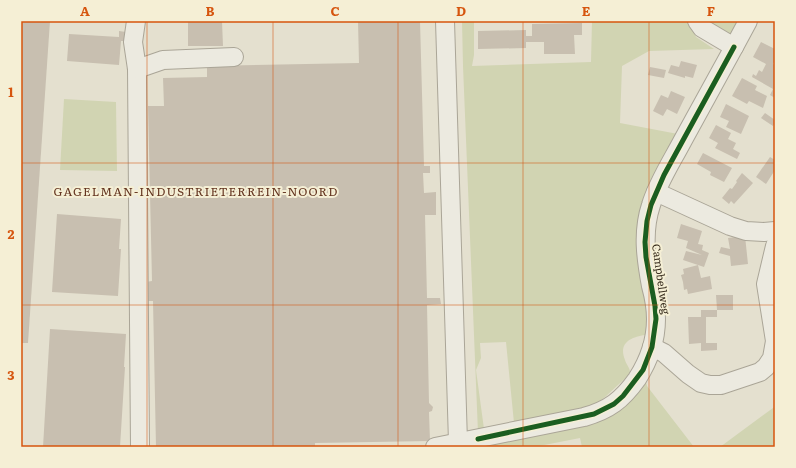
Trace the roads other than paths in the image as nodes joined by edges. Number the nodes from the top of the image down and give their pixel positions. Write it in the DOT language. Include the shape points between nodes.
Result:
graph roads {
  1 [pos="136,21"];
  2 [pos="140,21"];
  3 [pos="445,21"];
  4 [pos="697,21"];
  5 [pos="748,21"];
  6 [pos="734,47"];
  7 [pos="234,57"];
  8 [pos="137,69"];
  9 [pos="656,192"];
  10 [pos="775,231"];
  11 [pos="775,246"];
  12 [pos="652,347"];
  13 [pos="458,442"];
  14 [pos="140,447"];
  15 [pos="435,447"];
  1 -- 8 [label="street" via="133,42"];
  2 -- 8 [label="street" via="142,41"];
  3 -- 13 [label="street"];
  4 -- 6 [label="street" via="702,28"];
  5 -- 6 [label="street, Campbellweg"];
  6 -- 9 [label="street, Campbellweg"];
  7 -- 8 [label="street" via="163,60"];
  8 -- 14 [label="street"];
  9 -- 10 [label="street" via="730,226 746,231"];
  9 -- 12 [label="street, Campbellweg" via="645,232 646,257 656,319"];
  11 -- 12 [label="street" via="766,284 775,341 772,358 760,372 721,385 710,386 688,374 664,353"];
  12 -- 13 [label="street, Campbellweg" via="643,370 623,396 609,407 584,417"];
  13 -- 15 [label="street, Campbellweg"];
}
